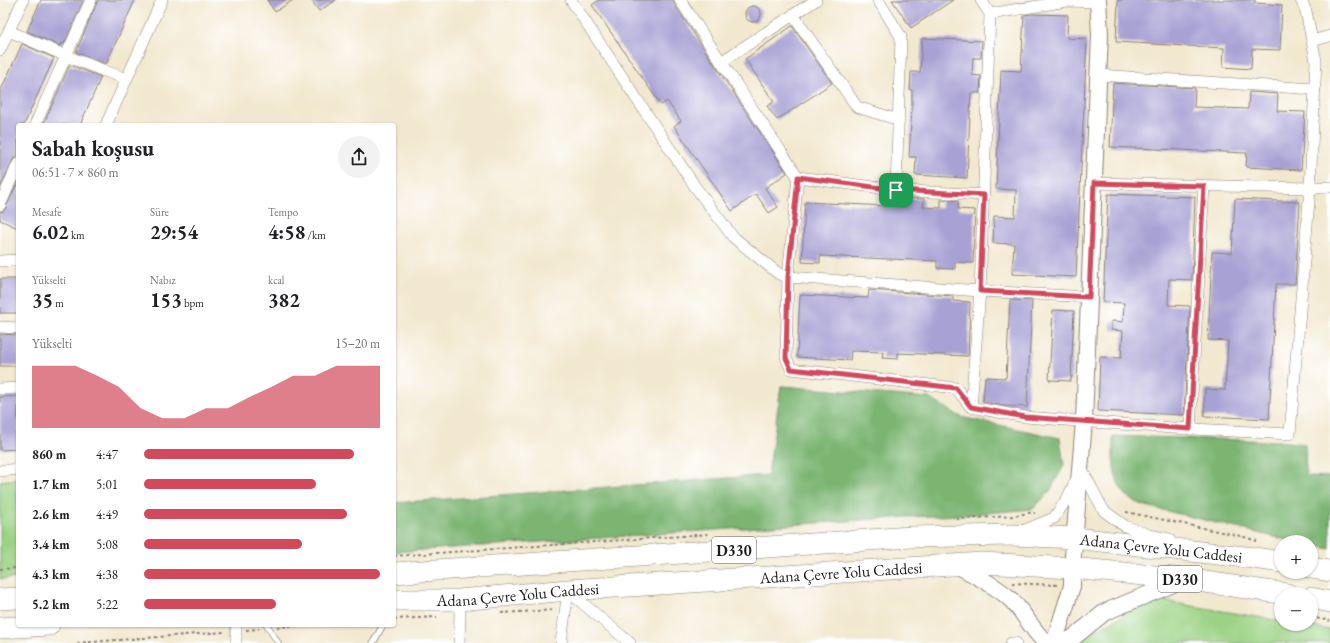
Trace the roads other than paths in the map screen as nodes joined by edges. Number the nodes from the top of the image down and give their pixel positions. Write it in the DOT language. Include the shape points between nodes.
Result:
graph roads {
  1 [pos="23,0"];
  2 [pos="91,0"];
  3 [pos="162,0"];
  4 [pos="680,0"];
  5 [pos="816,0"];
  6 [pos="878,0"];
  7 [pos="981,0"];
  8 [pos="1301,0"];
  9 [pos="1098,1"];
  10 [pos="576,2"];
  11 [pos="990,14"];
  12 [pos="793,15"];
  13 [pos="8,31"];
  14 [pos="1330,36"];
  15 [pos="1312,41"];
  16 [pos="0,50"];
  17 [pos="66,56"];
  18 [pos="721,62"];
  19 [pos="1098,75"];
  20 [pos="126,80"];
  21 [pos="1315,89"];
  22 [pos="899,120"];
  23 [pos="36,123"];
  24 [pos="107,123"];
  25 [pos="16,169"];
  26 [pos="798,177"];
  27 [pos="1094,183"];
  28 [pos="1204,186"];
  29 [pos="1330,187"];
  30 [pos="1310,188"];
  31 [pos="896,190"];
  32 [pos="984,195"];
  33 [pos="0,205"];
  34 [pos="16,260"];
  35 [pos="0,261"];
  36 [pos="788,277"];
  37 [pos="980,291"];
  38 [pos="1089,297"];
  39 [pos="0,328"];
  40 [pos="16,328"];
  41 [pos="16,388"];
  42 [pos="0,389"];
  43 [pos="971,407"];
  44 [pos="1084,421"];
  45 [pos="1190,429"];
  46 [pos="1081,468"];
  47 [pos="16,469"];
  48 [pos="0,471"];
  49 [pos="1011,535"];
  50 [pos="1075,538"];
  51 [pos="1254,558"];
  52 [pos="1274,561"];
  53 [pos="957,565"];
  54 [pos="1318,569"];
  55 [pos="1330,571"];
  56 [pos="396,573"];
  57 [pos="1072,577"];
  58 [pos="1185,579"];
  59 [pos="1274,592"];
  60 [pos="16,598"];
  61 [pos="0,599"];
  62 [pos="1318,599"];
  63 [pos="567,600"];
  64 [pos="1330,602"];
  65 [pos="396,607"];
  66 [pos="460,608"];
  67 [pos="16,627"];
  68 [pos="269,627"];
  69 [pos="382,627"];
  70 [pos="0,628"];
  71 [pos="236,628"];
  72 [pos="236,643"];
  73 [pos="278,643"];
  74 [pos="373,643"];
  75 [pos="459,643"];
  76 [pos="561,643"];
  77 [pos="630,643"];
  78 [pos="1011,643"];
  79 [pos="1016,643"];
  80 [pos="1046,643"];
  81 [pos="1054,643"];
  82 [pos="1064,643"];
  1 -- 13 [label="street"];
  2 -- 17 [label="street"];
  3 -- 20 [label="street"];
  4 -- 18 [label="street"];
  5 -- 12 [label="street"];
  6 -- 22 [label="street" via="902,37"];
  7 -- 11 [label="street"];
  8 -- 15 [label="street"];
  9 -- 11 [label="street" via="1067,1"];
  9 -- 19 [label="street"];
  10 -- 36 [label="street" via="696,188 729,231 778,274"];
  11 -- 32 [label="street"];
  12 -- 18 [label="street"];
  12 -- 22 [label="street" via="857,107"];
  13 -- 16 [label="street"];
  13 -- 17 [label="street"];
  14 -- 15 [label="street"];
  15 -- 21 [label="street" via="1316,61"];
  17 -- 20 [label="street"];
  17 -- 23 [label="street"];
  18 -- 26 [label="street"];
  19 -- 21 [label="street"];
  19 -- 27 [label="street"];
  20 -- 24 [label="street"];
  21 -- 30 [label="street"];
  22 -- 31 [label="street"];
  25 -- 33 [label="street"];
  26 -- 31 [label="street"];
  26 -- 36 [label="street"];
  27 -- 28 [label="street"];
  27 -- 38 [label="street"];
  28 -- 30 [label="street"];
  28 -- 45 [label="street"];
  29 -- 30 [label="street"];
  30 -- 45 [label="street" via="1290,434"];
  31 -- 32 [label="street"];
  32 -- 37 [label="street"];
  34 -- 35 [label="street"];
  36 -- 37 [label="street"];
  36 -- 43 [label="street" via="786,358 791,369 956,388"];
  37 -- 38 [label="street"];
  37 -- 43 [label="street"];
  38 -- 44 [label="street"];
  39 -- 40 [label="street"];
  41 -- 42 [label="street"];
  43 -- 44 [label="street" via="1025,417"];
  44 -- 45 [label="street"];
  44 -- 46 [label="street"];
  46 -- 49 [label="street" via="1068,497 1054,518"];
  46 -- 50 [label="street"];
  46 -- 51 [label="street" via="1104,511 1125,526 1149,535"];
  47 -- 48 [label="street"];
  49 -- 50 [label="highway, Adana Çevre Yolu Caddesi / D330"];
  49 -- 56 [label="highway, Adana Çevre Yolu Caddesi / D330" via="911,537"];
  50 -- 51 [label="highway, Adana Çevre Yolu Caddesi / D330"];
  50 -- 57 [label="street"];
  51 -- 52 [label="highway, Adana Çevre Yolu Caddesi / D330"];
  53 -- 57 [label="highway, Adana Çevre Yolu Caddesi / D330" via="982,563"];
  53 -- 63 [label="highway, Adana Çevre Yolu Caddesi / D330"];
  53 -- 80 [label="street" via="1008,597"];
  54 -- 55 [label="highway"];
  57 -- 58 [label="highway, Adana Çevre Yolu Caddesi / D330"];
  57 -- 81 [label="street"];
  58 -- 59 [label="highway, Adana Çevre Yolu Caddesi / D330"];
  58 -- 82 [label="street" via="1105,612"];
  60 -- 61 [label="highway"];
  62 -- 64 [label="highway"];
  63 -- 66 [label="highway, Adana Çevre Yolu Caddesi / D330"];
  63 -- 76 [label="street"];
  63 -- 77 [label="street"];
  65 -- 66 [label="highway, Adana Çevre Yolu Caddesi / D330"];
  66 -- 75 [label="street"];
  67 -- 70 [label="highway"];
  68 -- 73 [label="lane"];
  69 -- 74 [label="lane"];
  71 -- 72 [label="street"];
  78 -- 79 [label="street"];
}
